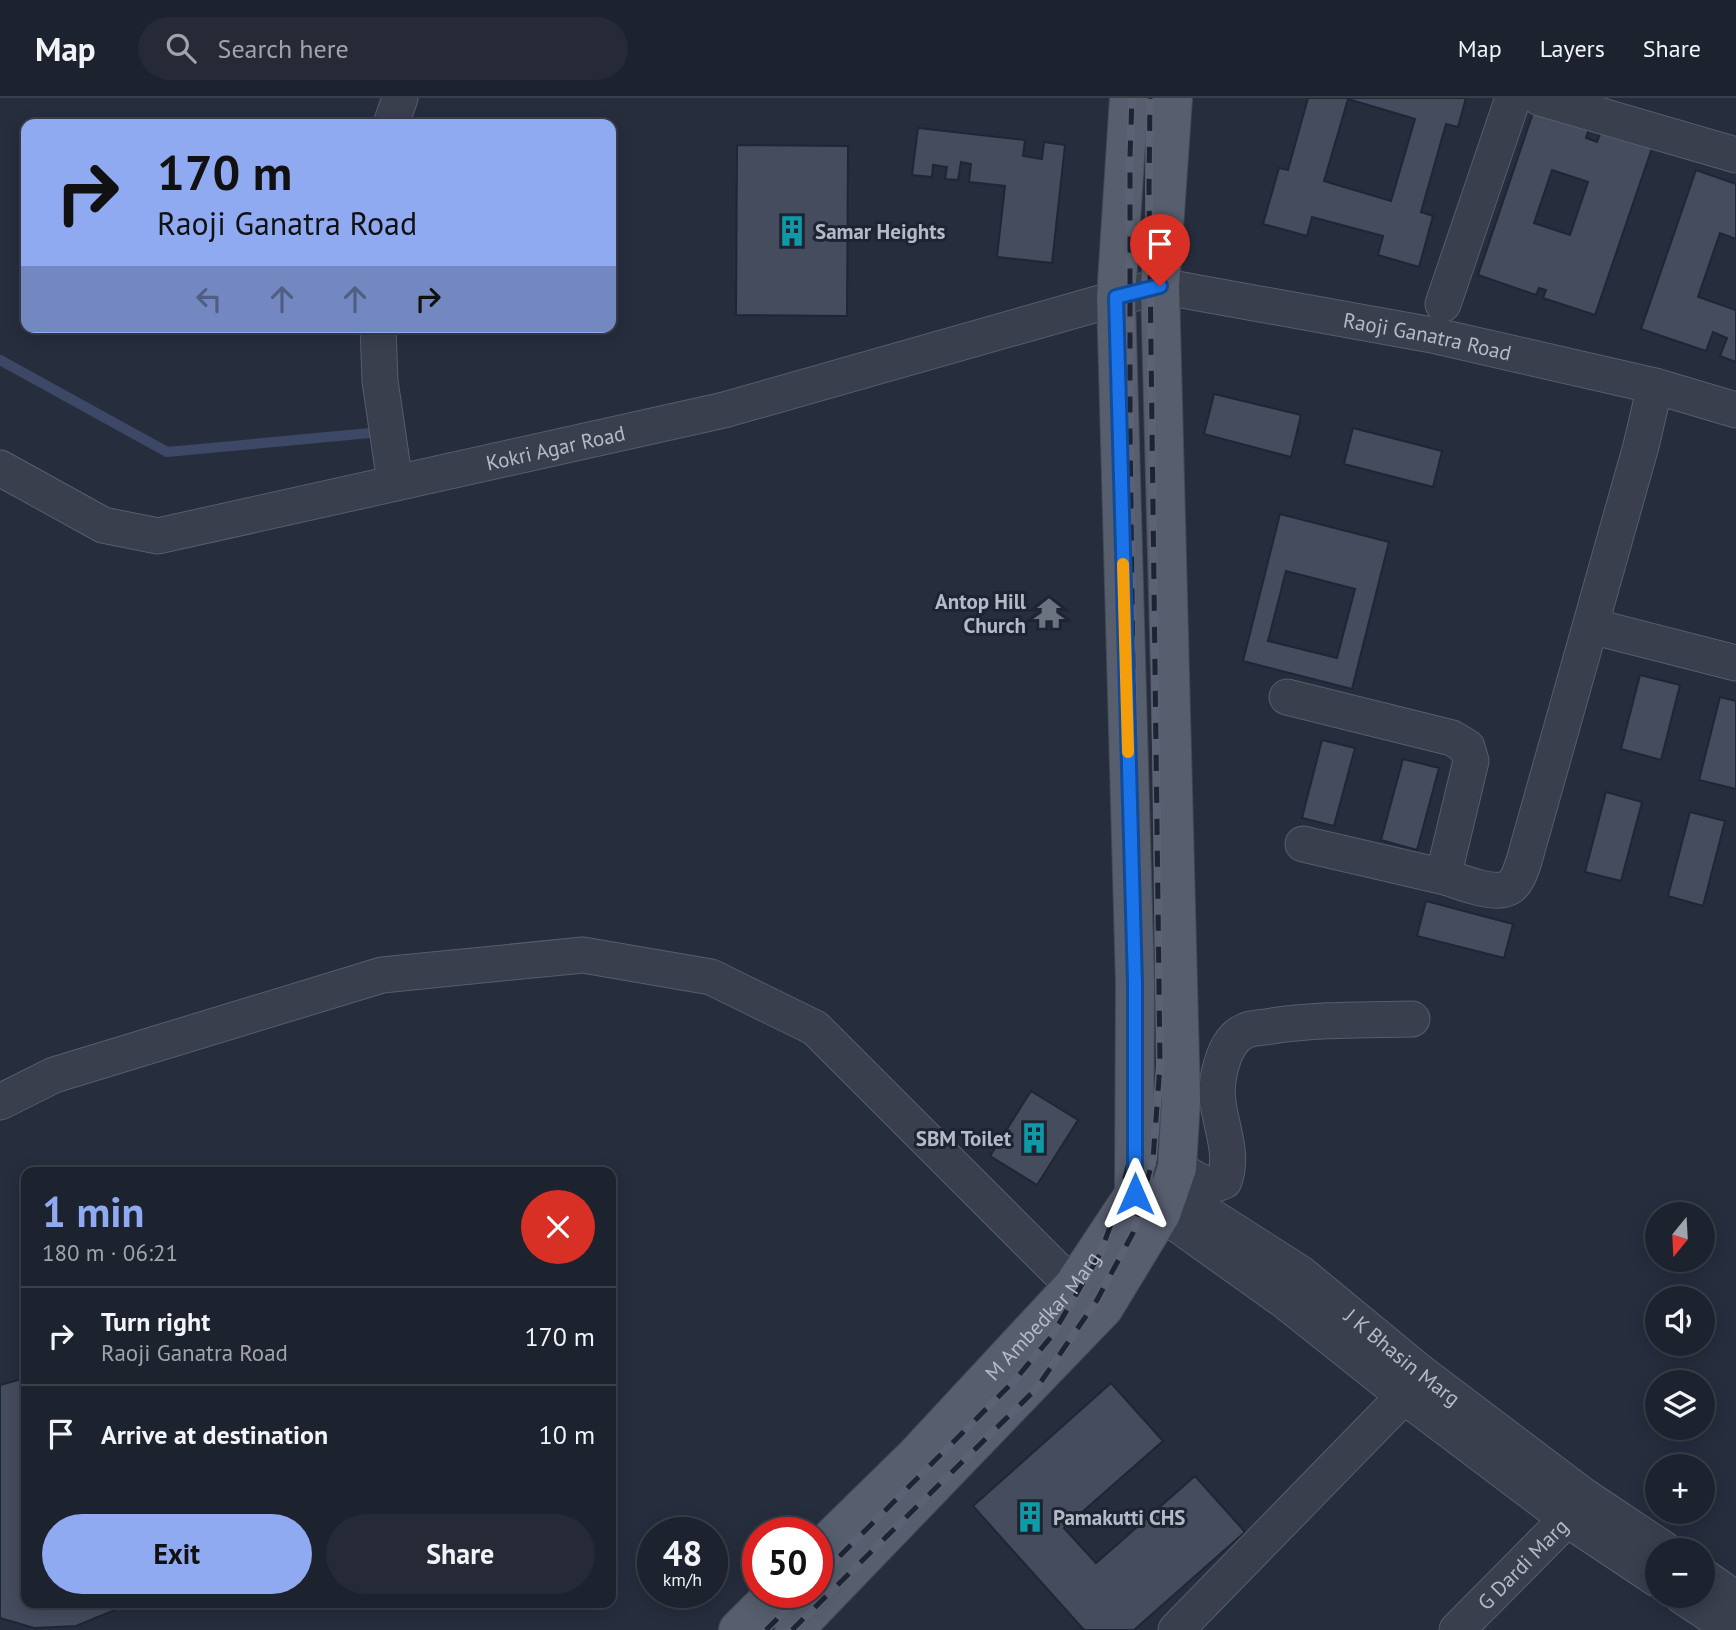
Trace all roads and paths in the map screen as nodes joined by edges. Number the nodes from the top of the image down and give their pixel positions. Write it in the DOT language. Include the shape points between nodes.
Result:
graph roads {
  1 [pos="400,98"];
  2 [pos="1129,98"];
  3 [pos="1173,98"];
  4 [pos="1513,98"];
  5 [pos="1540,98"];
  6 [pos="393,119"];
  7 [pos="1736,155"];
  8 [pos="1160,286"];
  9 [pos="1116,297"];
  10 [pos="1443,304"];
  11 [pos="378,333"];
  12 [pos="1655,386"];
  13 [pos="1736,410"];
  14 [pos="0,468"];
  15 [pos="395,483"];
  16 [pos="1591,625"];
  17 [pos="1736,663"];
  18 [pos="1287,697"];
  19 [pos="1303,844"];
  20 [pos="1449,878"];
  21 [pos="1412,1018"];
  22 [pos="0,1102"];
  23 [pos="1155,1188"];
  24 [pos="1073,1286"];
  25 [pos="1412,1384"];
  26 [pos="1576,1507"];
  27 [pos="833,1536"];
  28 [pos="1645,1540"];
  29 [pos="1645,1568"];
  30 [pos="1715,1584"];
  31 [pos="1736,1599"];
  32 [pos="760,1608"];
  33 [pos="1700,1608"];
  34 [pos="738,1630"];
  35 [pos="794,1630"];
  36 [pos="1176,1630"];
  37 [pos="1457,1630"];
  38 [pos="1733,1630"];
  1 -- 6 [label="street"];
  2 -- 9 [label="main road"];
  3 -- 8 [label="main road"];
  4 -- 10 [label="street"];
  5 -- 7 [label="street"];
  8 -- 9 [label="street, Raoji Ganatra Road"];
  8 -- 12 [label="street, Raoji Ganatra Road" via="1432,335"];
  8 -- 23 [label="main road" via="1181,1100"];
  9 -- 15 [label="street, Kokri Agar Road" via="724,410"];
  9 -- 23 [label="main road" via="1135,983"];
  11 -- 15 [label="street" via="380,381"];
  12 -- 13 [label="street, Raoji Ganatra Road"];
  12 -- 16 [label="street"];
  14 -- 15 [label="street, Kokri Agar Road" via="103,525 158,536"];
  16 -- 17 [label="street"];
  16 -- 20 [label="street" via="1518,880 1499,892"];
  18 -- 20 [label="street" via="1452,738 1467,747 1471,761 1445,869"];
  19 -- 20 [label="street"];
  21 -- 23 [label="street" via="1292,1023 1244,1031 1222,1059 1217,1100 1226,1136 1228,1171 1224,1181 1215,1186"];
  22 -- 24 [label="street" via="54,1075 382,975 583,955 711,976 815,1028"];
  23 -- 24 [label="main road, M Ambedkar Marg"];
  23 -- 25 [label="street, J K Bhasin Marg" via="1300,1273"];
  23 -- 35 [label="main road" via="1104,1308"];
  24 -- 27 [label="main road, M Ambedkar Marg" via="916,1455"];
  25 -- 26 [label="street, J K Bhasin Marg"];
  25 -- 36 [label="street"];
  26 -- 28 [label="street, J K Bhasin Marg"];
  26 -- 29 [label="street, J K Bhasin Marg"];
  26 -- 37 [label="street, G Dardi Marg"];
  30 -- 31 [label="street"];
  32 -- 34 [label="main road"];
  33 -- 38 [label="street"];
}
